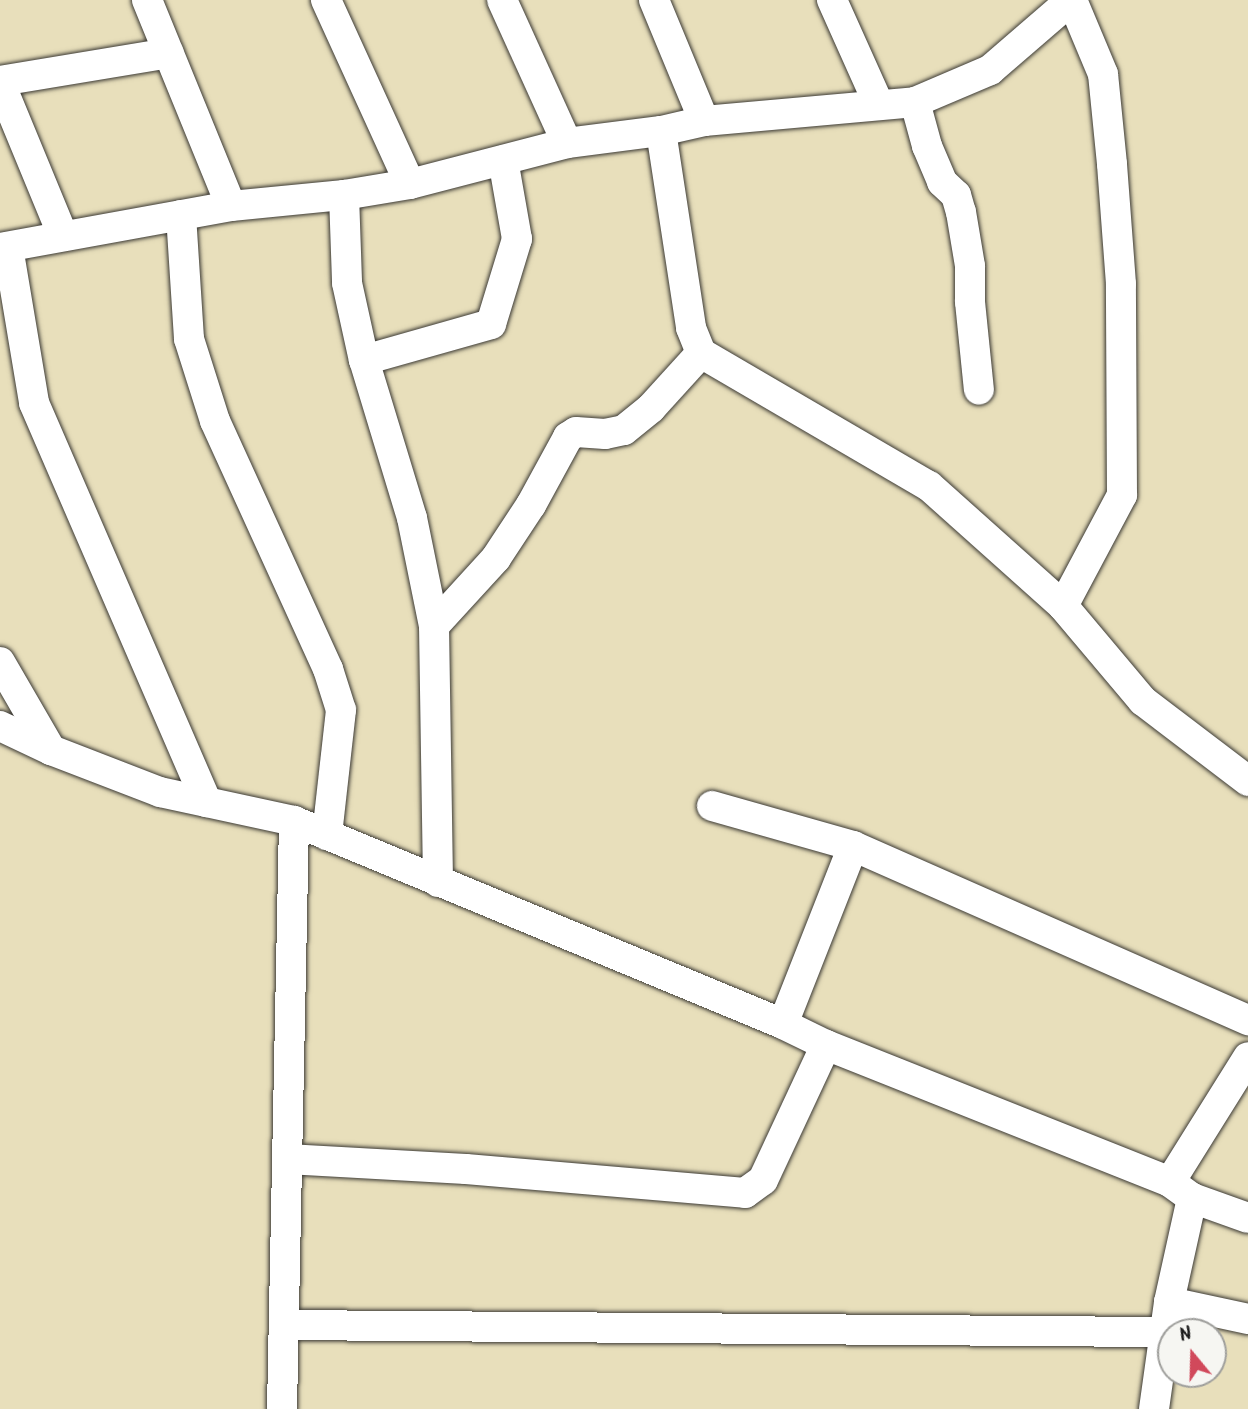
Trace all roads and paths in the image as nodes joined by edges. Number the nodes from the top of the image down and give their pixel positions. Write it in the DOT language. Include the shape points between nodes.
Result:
graph roads {
  1 [pos="147,0"];
  2 [pos="326,0"];
  3 [pos="502,0"];
  4 [pos="654,0"];
  5 [pos="832,0"];
  6 [pos="1071,0"];
  7 [pos="169,53"];
  8 [pos="0,82"];
  9 [pos="915,102"];
  10 [pos="879,105"];
  11 [pos="704,121"];
  12 [pos="661,131"];
  13 [pos="566,143"];
  14 [pos="503,160"];
  15 [pos="410,184"];
  16 [pos="344,195"];
  17 [pos="231,206"];
  18 [pos="181,215"];
  19 [pos="63,236"];
  20 [pos="4,248"];
  21 [pos="701,353"];
  22 [pos="365,360"];
  23 [pos="979,390"];
  24 [pos="1063,606"];
  25 [pos="434,626"];
  26 [pos="0,663"];
  27 [pos="0,726"];
  28 [pos="51,750"];
  29 [pos="1248,781"];
  30 [pos="207,802"];
  31 [pos="712,806"];
  32 [pos="294,821"];
  33 [pos="327,835"];
  34 [pos="853,846"];
  35 [pos="438,882"];
  36 [pos="1248,1020"];
  37 [pos="783,1024"];
  38 [pos="825,1045"];
  39 [pos="1248,1057"];
  40 [pos="287,1159"];
  41 [pos="1181,1190"];
  42 [pos="1248,1218"];
  43 [pos="1169,1302"];
  44 [pos="1167,1318"];
  45 [pos="1248,1319"];
  46 [pos="284,1325"];
  47 [pos="1157,1332"];
  48 [pos="1157,1388"];
  49 [pos="282,1409"];
  50 [pos="1154,1409"];
  1 -- 7 [label="street"];
  2 -- 15 [label="street"];
  3 -- 13 [label="street"];
  4 -- 11 [label="street"];
  5 -- 10 [label="street"];
  6 -- 9 [label="street" via="990,70"];
  6 -- 24 [label="street" via="1103,74 1121,284 1122,495"];
  7 -- 8 [label="street"];
  7 -- 17 [label="street"];
  8 -- 19 [label="street"];
  9 -- 10 [label="street"];
  9 -- 23 [label="street" via="942,182 956,195 961,212 970,266"];
  10 -- 11 [label="street"];
  11 -- 12 [label="street"];
  12 -- 13 [label="street"];
  12 -- 21 [label="street" via="691,328"];
  13 -- 14 [label="street"];
  14 -- 15 [label="street"];
  14 -- 22 [label="street" via="517,239 491,324"];
  15 -- 16 [label="street"];
  16 -- 17 [label="street"];
  16 -- 22 [label="street" via="347,283"];
  17 -- 18 [label="street"];
  18 -- 19 [label="street"];
  18 -- 33 [label="street" via="189,339 215,421 328,669 341,710"];
  19 -- 20 [label="street"];
  20 -- 30 [label="street" via="34,403"];
  21 -- 24 [label="street" via="929,486"];
  21 -- 25 [label="street" via="624,430 605,435 576,432 568,437 496,558"];
  22 -- 25 [label="street" via="411,518"];
  24 -- 29 [label="street" via="1143,701"];
  25 -- 35 [label="street"];
  26 -- 28 [label="street"];
  27 -- 28 [label="street"];
  28 -- 30 [label="street" via="160,792"];
  30 -- 32 [label="street"];
  31 -- 34 [label="street"];
  32 -- 33 [label="street"];
  32 -- 40 [label="street"];
  33 -- 35 [label="street"];
  34 -- 36 [label="street"];
  34 -- 37 [label="street"];
  35 -- 37 [label="street"];
  37 -- 38 [label="street"];
  38 -- 40 [label="street" via="763,1180 745,1193"];
  38 -- 41 [label="street"];
  39 -- 41 [label="street"];
  40 -- 46 [label="street"];
  41 -- 42 [label="street"];
  41 -- 43 [label="street"];
  43 -- 44 [label="street"];
  43 -- 45 [label="street"];
  46 -- 47 [label="street"];
  46 -- 49 [label="street"];
  48 -- 50 [label="street"];
}
